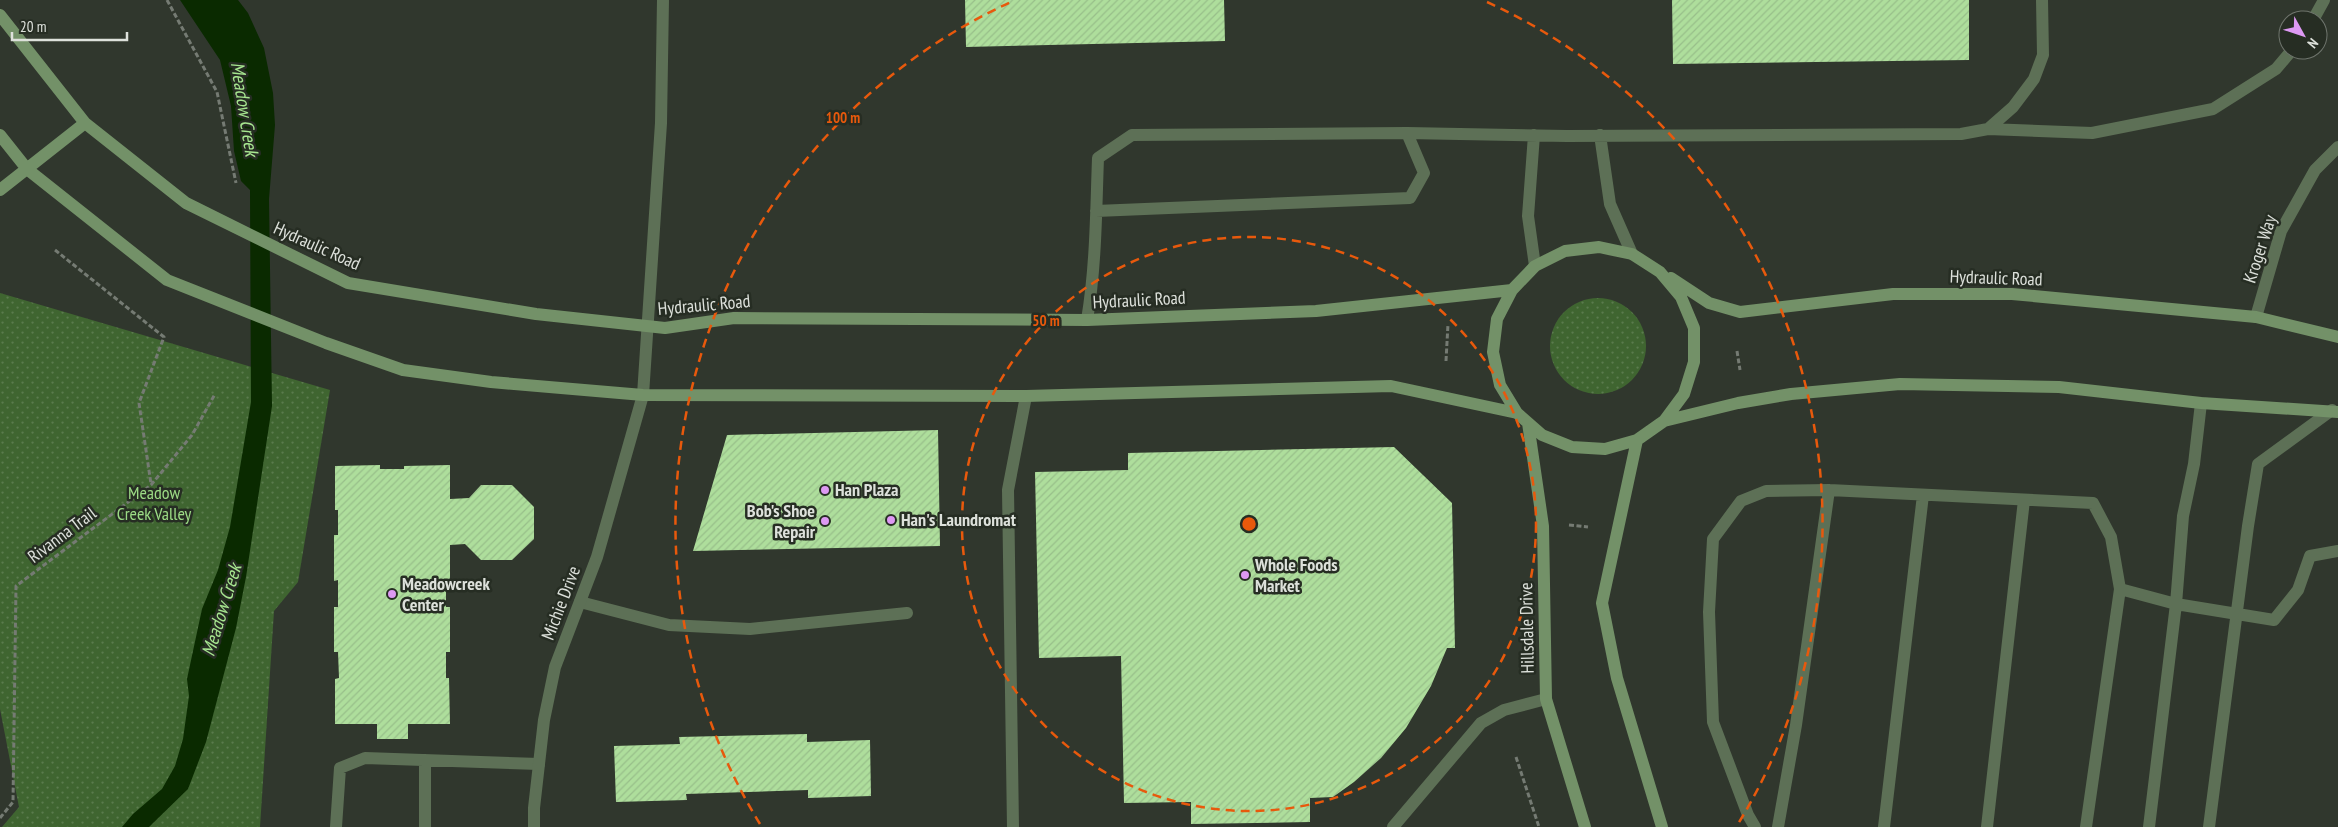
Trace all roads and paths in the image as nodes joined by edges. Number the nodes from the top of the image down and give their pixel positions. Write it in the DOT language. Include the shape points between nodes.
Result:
graph roads {
  1 [pos="167,0"];
  2 [pos="663,0"];
  3 [pos="2042,0"];
  4 [pos="0,15"];
  5 [pos="2284,60"];
  6 [pos="85,123"];
  7 [pos="1988,129"];
  8 [pos="1407,133"];
  9 [pos="0,134"];
  10 [pos="1534,135"];
  11 [pos="1600,136"];
  12 [pos="2338,147"];
  13 [pos="27,169"];
  14 [pos="236,183"];
  15 [pos="0,190"];
  16 [pos="1096,211"];
  17 [pos="55,250"];
  18 [pos="1632,254"];
  19 [pos="1535,266"];
  20 [pos="1660,272"];
  21 [pos="1512,290"];
  22 [pos="2256,317"];
  23 [pos="1448,318"];
  24 [pos="1087,320"];
  25 [pos="648,327"];
  26 [pos="2338,337"];
  27 [pos="1737,351"];
  28 [pos="1446,360"];
  29 [pos="1740,370"];
  30 [pos="215,394"];
  31 [pos="643,395"];
  32 [pos="1026,396"];
  33 [pos="2202,404"];
  34 [pos="2335,411"];
  35 [pos="1517,413"];
  36 [pos="1664,421"];
  37 [pos="1528,423"];
  38 [pos="1637,440"];
  39 [pos="151,485"];
  40 [pos="1829,490"];
  41 [pos="1923,495"];
  42 [pos="2024,500"];
  43 [pos="1563,524"];
  44 [pos="1588,527"];
  45 [pos="2338,551"];
  46 [pos="2120,589"];
  47 [pos="580,602"];
  48 [pos="2176,604"];
  49 [pos="907,613"];
  50 [pos="2236,614"];
  51 [pos="1546,699"];
  52 [pos="1516,756"];
  53 [pos="426,760"];
  54 [pos="539,764"];
  55 [pos="0,818"];
  56 [pos="336,827"];
  57 [pos="425,827"];
  58 [pos="534,827"];
  59 [pos="1013,827"];
  60 [pos="1394,827"];
  61 [pos="1539,827"];
  62 [pos="1585,827"];
  63 [pos="1662,827"];
  64 [pos="1755,827"];
  65 [pos="1778,827"];
  66 [pos="1884,827"];
  67 [pos="1987,827"];
  68 [pos="2086,827"];
  69 [pos="2149,827"];
  70 [pos="2209,827"];
  1 -- 14 [label="path" via="217,92"];
  2 -- 25 [label="street, Michie Drive" via="661,123"];
  3 -- 7 [label="street" via="2043,55 2034,78 2013,107"];
  4 -- 6 [label="main road, Hydraulic Road"];
  5 -- 7 [label="street" via="2276,69 2213,110 2092,133"];
  6 -- 13 [label="main road"];
  6 -- 25 [label="main road, Hydraulic Road" via="186,203 348,283 536,314"];
  7 -- 11 [label="street" via="1961,134"];
  8 -- 10 [label="street"];
  8 -- 16 [label="street" via="1132,135 1098,158"];
  8 -- 16 [label="street" via="1424,173 1410,198"];
  9 -- 13 [label="main road"];
  10 -- 11 [label="street"];
  10 -- 19 [label="street" via="1528,216"];
  11 -- 18 [label="street" via="1610,204"];
  12 -- 22 [label="street, Kroger Way" via="2315,170 2281,231"];
  13 -- 15 [label="main road"];
  13 -- 31 [label="main road" via="167,280 326,343 403,370 491,382"];
  16 -- 24 [label="street" via="1094,280"];
  17 -- 39 [label="path" via="164,338 139,403"];
  18 -- 19 [label="main road, Hydraulic Road" via="1598,247 1566,251"];
  18 -- 20 [label="main road, Hydraulic Road"];
  19 -- 21 [label="main road, Hydraulic Road"];
  20 -- 22 [label="main road, Hydraulic Road" via="1709,303 1740,312 1893,294 2002,294"];
  20 -- 36 [label="main road, Hydraulic Road" via="1681,297 1694,328 1694,362 1684,394"];
  21 -- 24 [label="main road, Hydraulic Road" via="1316,310"];
  21 -- 35 [label="main road, Hydraulic Road" via="1497,319 1493,352 1500,385"];
  22 -- 26 [label="main road, Hydraulic Road"];
  23 -- 28 [label="path"];
  24 -- 25 [label="main road, Hydraulic Road" via="734,318 665,328"];
  25 -- 31 [label="street, Michie Drive"];
  27 -- 29 [label="path"];
  30 -- 39 [label="path, Rivanna Trail" via="192,435"];
  31 -- 32 [label="main road"];
  31 -- 47 [label="street, Michie Drive" via="597,558"];
  32 -- 35 [label="main road" via="1391,386"];
  32 -- 59 [label="street" via="1008,490"];
  33 -- 34 [label="main road, Hydraulic Road"];
  33 -- 36 [label="main road, Hydraulic Road" via="2059,387 1900,384 1790,394"];
  33 -- 48 [label="street" via="2183,516"];
  34 -- 50 [label="street" via="2258,464"];
  35 -- 37 [label="main road, Hydraulic Road"];
  36 -- 38 [label="main road, Hydraulic Road"];
  37 -- 38 [label="main road, Hydraulic Road" via="1542,435 1572,447 1605,448"];
  37 -- 51 [label="main road, Hillsdale Drive" via="1543,526"];
  38 -- 63 [label="main road" via="1602,603 1617,678"];
  39 -- 55 [label="path, Rivanna Trail" via="16,586 13,802"];
  40 -- 41 [label="street"];
  40 -- 64 [label="street" via="1766,491 1740,501 1713,539 1710,612 1713,722"];
  40 -- 65 [label="street" via="1796,725"];
  41 -- 42 [label="street"];
  41 -- 66 [label="street"];
  42 -- 46 [label="street" via="2093,504 2111,537"];
  42 -- 67 [label="street"];
  43 -- 44 [label="path"];
  45 -- 50 [label="street" via="2310,556 2298,590 2274,620"];
  46 -- 48 [label="street"];
  46 -- 68 [label="street"];
  47 -- 49 [label="street" via="669,625 750,629"];
  47 -- 54 [label="street, Michie Drive" via="555,667"];
  48 -- 50 [label="street"];
  48 -- 69 [label="street"];
  50 -- 70 [label="street"];
  51 -- 60 [label="street" via="1504,710 1480,723"];
  51 -- 62 [label="main road, Hillsdale Drive"];
  52 -- 61 [label="path"];
  53 -- 54 [label="street"];
  53 -- 56 [label="street" via="365,758 340,768"];
  53 -- 57 [label="street"];
  54 -- 58 [label="street, Michie Drive"];
}
